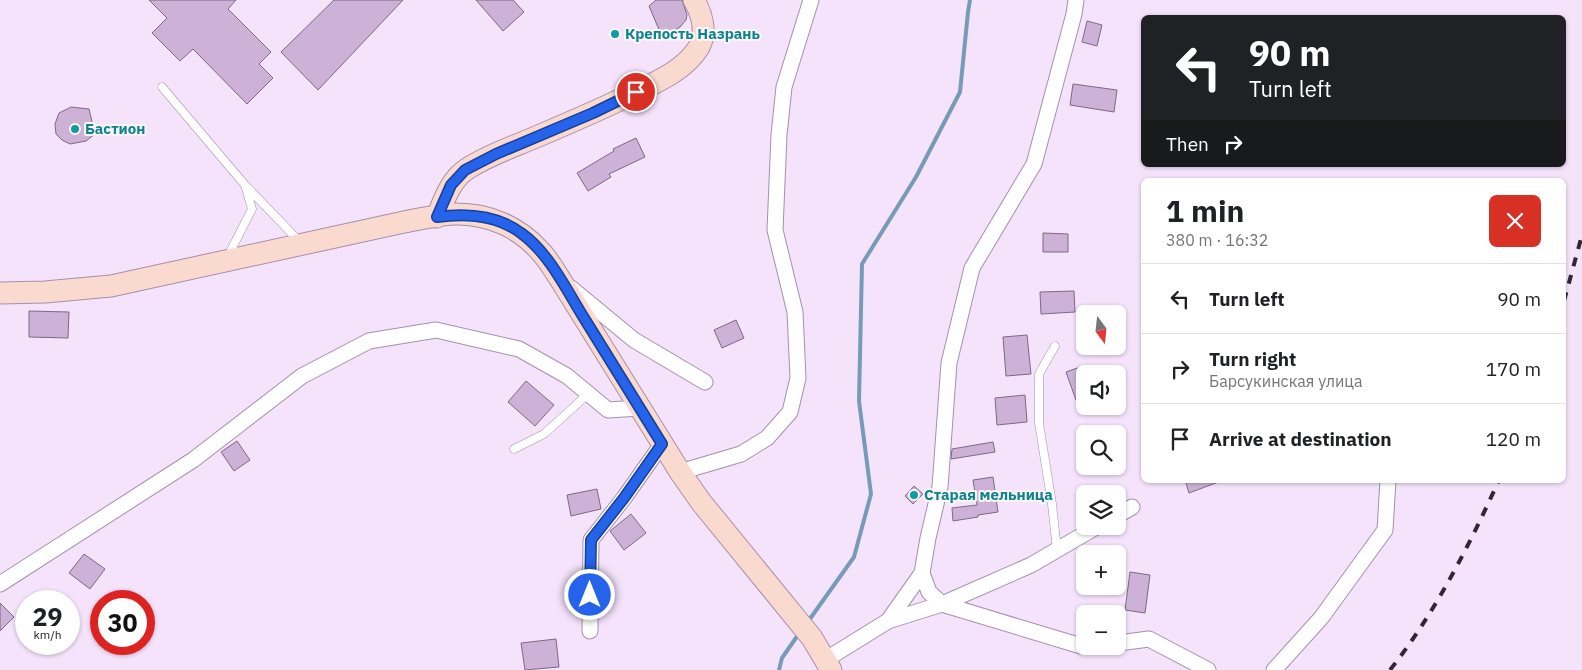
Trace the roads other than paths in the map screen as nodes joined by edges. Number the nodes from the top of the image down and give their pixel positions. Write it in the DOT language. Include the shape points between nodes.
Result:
graph roads {
  1 [pos="694,0"];
  2 [pos="811,0"];
  3 [pos="1076,0"];
  4 [pos="162,87"];
  5 [pos="246,185"];
  6 [pos="437,217"];
  7 [pos="302,244"];
  8 [pos="226,260"];
  9 [pos="560,279"];
  10 [pos="0,293"];
  11 [pos="1055,346"];
  12 [pos="705,382"];
  13 [pos="588,394"];
  14 [pos="640,408"];
  15 [pos="662,444"];
  16 [pos="514,449"];
  17 [pos="680,472"];
  18 [pos="1388,483"];
  19 [pos="1132,507"];
  20 [pos="1126,510"];
  21 [pos="1083,535"];
  22 [pos="1057,550"];
  23 [pos="922,573"];
  24 [pos="0,584"];
  25 [pos="942,604"];
  26 [pos="888,621"];
  27 [pos="590,631"];
  28 [pos="1126,641"];
  29 [pos="1076,644"];
  30 [pos="828,665"];
  31 [pos="1208,670"];
  32 [pos="1274,670"];
  1 -- 6 [label="street" via="702,16 703,31 699,46 686,62 665,78 465,170 451,185"];
  2 -- 17 [label="street" via="784,87 779,135 775,230 795,312 798,378 790,412 767,438 741,454"];
  3 -- 23 [label="street" via="1034,164 972,268 949,362 940,487"];
  4 -- 5 [label="lane"];
  5 -- 7 [label="lane"];
  5 -- 8 [label="lane" via="252,208"];
  6 -- 7 [label="street"];
  6 -- 9 [label="street" via="458,214 500,222 521,232"];
  7 -- 8 [label="street"];
  8 -- 10 [label="street" via="111,286"];
  9 -- 12 [label="street" via="634,340"];
  9 -- 14 [label="street"];
  11 -- 22 [label="lane" via="1039,374 1039,423"];
  13 -- 14 [label="street" via="608,410"];
  13 -- 16 [label="lane" via="544,434"];
  13 -- 24 [label="street" via="567,376 519,349 436,330 369,342 302,376 193,460"];
  14 -- 15 [label="street"];
  15 -- 17 [label="street"];
  15 -- 27 [label="street" via="591,540"];
  17 -- 30 [label="street" via="812,638"];
  18 -- 32 [label="street" via="1385,530 1321,618"];
  19 -- 20 [label="street"];
  21 -- 22 [label="street"];
  22 -- 25 [label="street" via="1031,566"];
  23 -- 25 [label="street" via="929,592"];
  23 -- 26 [label="street"];
  25 -- 26 [label="street"];
  25 -- 29 [label="street"];
  26 -- 30 [label="street"];
  28 -- 31 [label="street" via="1149,639"];
}
